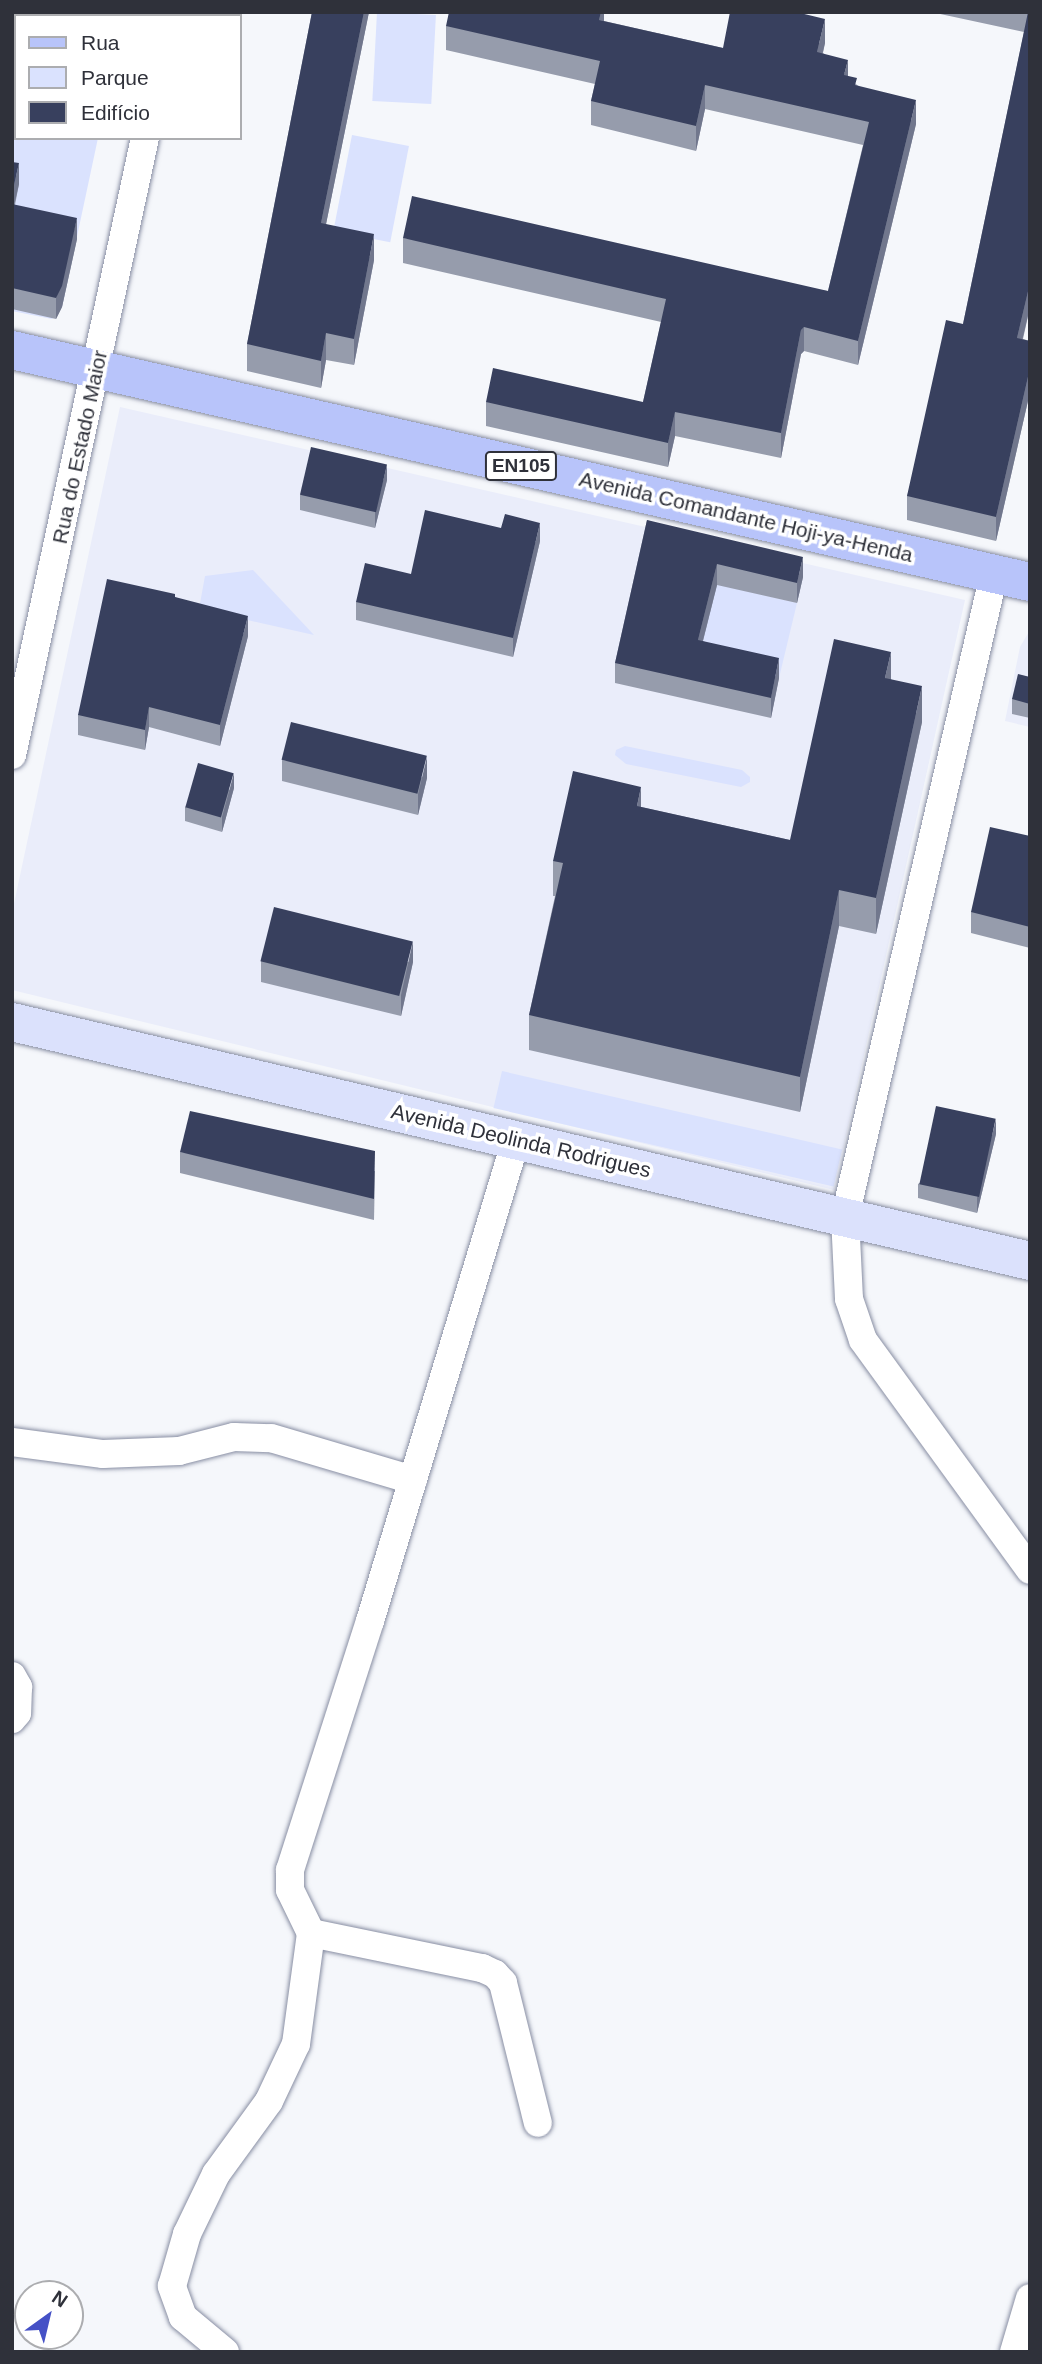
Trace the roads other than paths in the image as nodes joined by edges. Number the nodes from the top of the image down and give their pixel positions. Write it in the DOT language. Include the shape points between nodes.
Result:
graph roads {
  1 [pos="145,140"];
  2 [pos="12,350"];
  3 [pos="97,368"];
  4 [pos="1012,578"];
  5 [pos="12,755"];
  6 [pos="12,1022"];
  7 [pos="516,1140"];
  8 [pos="845,1217"];
  9 [pos="1030,1261"];
  10 [pos="12,1442"];
  11 [pos="413,1480"];
  12 [pos="1030,1570"];
  13 [pos="12,1676"];
  14 [pos="12,1719"];
  15 [pos="311,1933"];
  16 [pos="538,2123"];
  17 [pos="1030,2298"];
  18 [pos="225,2352"];
  19 [pos="1014,2352"];
  1 -- 3 [label="street, Rua do Estado Maior"];
  2 -- 3 [label="main road, Avenida Comandante Hoji-ya-Henda / EN105"];
  3 -- 4 [label="main road, Avenida Comandante Hoji-ya-Henda / EN105"];
  3 -- 5 [label="street, Rua do Estado Maior"];
  4 -- 8 [label="street"];
  6 -- 7 [label="street, Avenida Deolinda Rodrigues"];
  7 -- 8 [label="street, Avenida Deolinda Rodrigues"];
  7 -- 11 [label="street"];
  8 -- 9 [label="street, Avenida Deolinda Rodrigues"];
  8 -- 12 [label="street" via="849,1299 863,1340"];
  10 -- 11 [label="street" via="103,1454 179,1451 234,1437 271,1438"];
  11 -- 15 [label="street" via="290,1870 290,1890"];
  13 -- 14 [label="street" via="18,1688 17,1713"];
  15 -- 16 [label="street" via="495,1974 503,1983"];
  15 -- 18 [label="street" via="296,2044 269,2101 216,2174 187,2234 172,2286 183,2317"];
  17 -- 19 [label="street"];
}
